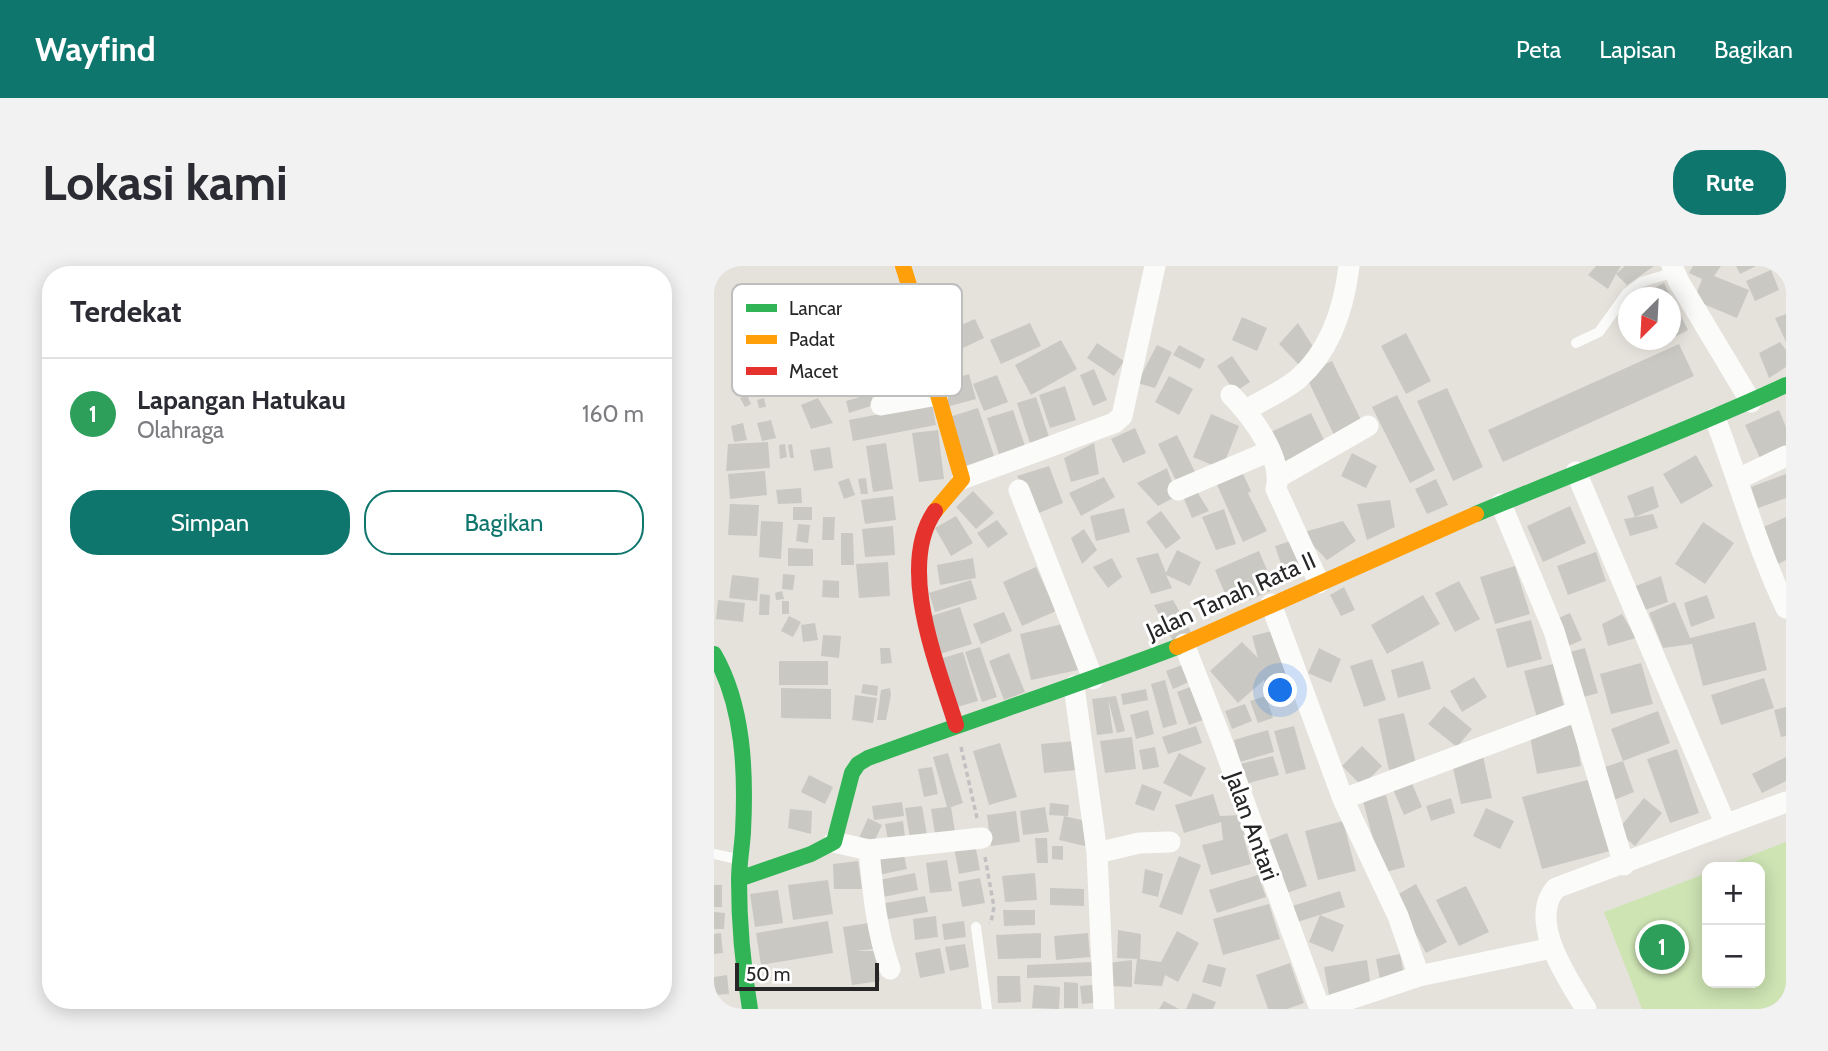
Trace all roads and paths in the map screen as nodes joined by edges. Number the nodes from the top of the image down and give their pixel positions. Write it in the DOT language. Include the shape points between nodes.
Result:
graph roads {
  1 [pos="903,266"];
  2 [pos="1155,266"];
  3 [pos="1349,266"];
  4 [pos="1674,269"];
  5 [pos="908,284"];
  6 [pos="1576,343"];
  7 [pos="1786,385"];
  8 [pos="932,396"];
  9 [pos="938,396"];
  10 [pos="1751,402"];
  11 [pos="881,405"];
  12 [pos="1715,418"];
  13 [pos="1368,426"];
  14 [pos="1270,451"];
  15 [pos="1786,456"];
  16 [pos="1576,472"];
  17 [pos="1279,477"];
  18 [pos="962,479"];
  19 [pos="1738,479"];
  20 [pos="1019,490"];
  21 [pos="1178,490"];
  22 [pos="1501,504"];
  23 [pos="1319,583"];
  24 [pos="1271,604"];
  25 [pos="1786,608"];
  26 [pos="1184,644"];
  27 [pos="714,654"];
  28 [pos="1084,683"];
  29 [pos="1578,711"];
  30 [pos="956,725"];
  31 [pos="1343,799"];
  32 [pos="1786,802"];
  33 [pos="1725,823"];
  34 [pos="982,838"];
  35 [pos="834,842"];
  36 [pos="1170,842"];
  37 [pos="869,850"];
  38 [pos="714,853"];
  39 [pos="1097,853"];
  40 [pos="740,860"];
  41 [pos="1624,865"];
  42 [pos="739,879"];
  43 [pos="976,927"];
  44 [pos="1552,948"];
  45 [pos="890,969"];
  46 [pos="1419,976"];
  47 [pos="983,1008"];
  48 [pos="750,1009"];
  49 [pos="1104,1009"];
  50 [pos="1320,1009"];
  51 [pos="1586,1009"];
  1 -- 5 [label="street"];
  2 -- 18 [label="street" via="1122,416 1114,423"];
  3 -- 14 [label="street" via="1335,328 1319,356 1297,379 1238,403"];
  4 -- 6 [label="lane" via="1626,293 1599,332"];
  4 -- 10 [label="street"];
  7 -- 10 [label="street, Jalan Tanah Rata II"];
  8 -- 11 [label="street"];
  9 -- 18 [label="street"];
  10 -- 12 [label="street, Jalan Tanah Rata II"];
  12 -- 16 [label="street, Jalan Tanah Rata II"];
  12 -- 19 [label="street"];
  13 -- 17 [label="street"];
  14 -- 17 [label="street"];
  14 -- 21 [label="street"];
  15 -- 19 [label="street"];
  16 -- 22 [label="street, Jalan Tanah Rata II"];
  16 -- 33 [label="street"];
  17 -- 23 [label="street" via="1276,489"];
  18 -- 30 [label="street" via="932,514 918,554 925,614"];
  19 -- 25 [label="street" via="1765,563"];
  20 -- 28 [label="street"];
  22 -- 23 [label="street, Jalan Tanah Rata II"];
  22 -- 29 [label="street" via="1554,631"];
  23 -- 24 [label="street, Jalan Tanah Rata II"];
  24 -- 26 [label="street, Jalan Tanah Rata II"];
  24 -- 31 [label="street"];
  26 -- 28 [label="street, Jalan Tanah Rata II"];
  26 -- 50 [label="street, Jalan Antari"];
  27 -- 40 [label="street" via="731,694 743,765"];
  28 -- 30 [label="street, Jalan Tanah Rata II"];
  28 -- 39 [label="street"];
  29 -- 31 [label="street"];
  29 -- 41 [label="street"];
  30 -- 35 [label="street, Jalan Tanah Rata II" via="858,764"];
  31 -- 46 [label="street" via="1398,916"];
  32 -- 33 [label="street"];
  33 -- 41 [label="street"];
  34 -- 37 [label="street"];
  35 -- 37 [label="street"];
  35 -- 42 [label="street"];
  36 -- 39 [label="street" via="1139,843"];
  37 -- 45 [label="street" via="875,911"];
  38 -- 40 [label="lane"];
  39 -- 49 [label="street"];
  40 -- 42 [label="street"];
  41 -- 44 [label="street" via="1563,885 1550,895 1547,911"];
  42 -- 48 [label="street"];
  43 -- 47 [label="lane"];
  44 -- 46 [label="street"];
  44 -- 51 [label="street"];
  46 -- 50 [label="street"];
}
